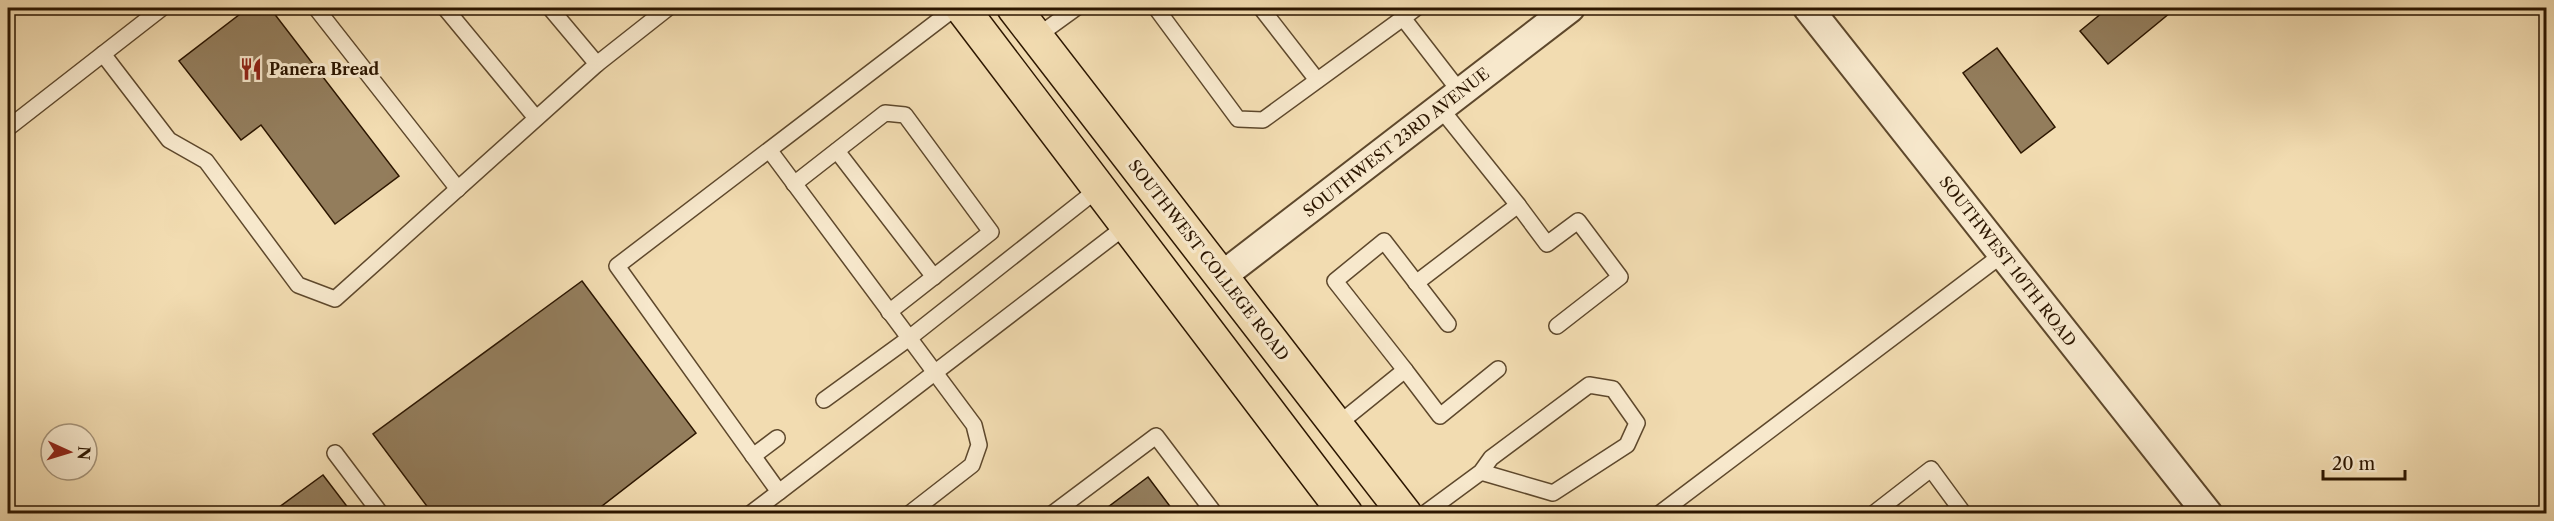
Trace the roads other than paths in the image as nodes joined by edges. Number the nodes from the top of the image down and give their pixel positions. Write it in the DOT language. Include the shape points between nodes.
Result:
graph roads {
  1 [pos="162,8"];
  2 [pos="316,8"];
  3 [pos="446,8"];
  4 [pos="550,8"];
  5 [pos="668,8"];
  6 [pos="955,8"];
  7 [pos="962,8"];
  8 [pos="1014,8"];
  9 [pos="1076,8"];
  10 [pos="1156,8"];
  11 [pos="1261,8"];
  12 [pos="1416,8"];
  13 [pos="1570,8"];
  14 [pos="1808,8"];
  15 [pos="1403,18"];
  16 [pos="1036,37"];
  17 [pos="103,54"];
  18 [pos="597,64"];
  19 [pos="1317,80"];
  20 [pos="1451,101"];
  21 [pos="536,118"];
  22 [pos="8,128"];
  23 [pos="770,151"];
  24 [pos="837,151"];
  25 [pos="794,184"];
  26 [pos="458,189"];
  27 [pos="1098,189"];
  28 [pos="1518,206"];
  29 [pos="1126,226"];
  30 [pos="2002,254"];
  31 [pos="1222,276"];
  32 [pos="934,277"];
  33 [pos="1416,283"];
  34 [pos="889,312"];
  35 [pos="1448,324"];
  36 [pos="1557,326"];
  37 [pos="908,339"];
  38 [pos="1498,369"];
  39 [pos="1405,370"];
  40 [pos="933,373"];
  41 [pos="824,400"];
  42 [pos="1336,425"];
  43 [pos="777,438"];
  44 [pos="335,453"];
  45 [pos="753,456"];
  46 [pos="1480,472"];
  47 [pos="779,492"];
  48 [pos="1338,510"];
  49 [pos="381,513"];
  50 [pos="750,513"];
  51 [pos="909,513"];
  52 [pos="1052,513"];
  53 [pos="1215,513"];
  54 [pos="1405,513"];
  55 [pos="1424,513"];
  56 [pos="1659,513"];
  57 [pos="1873,513"];
  58 [pos="1964,513"];
  59 [pos="2208,513"];
  1 -- 17 [label="lane"];
  2 -- 26 [label="lane"];
  3 -- 21 [label="lane"];
  4 -- 18 [label="lane"];
  5 -- 18 [label="lane"];
  6 -- 23 [label="lane"];
  7 -- 27 [label="main road"];
  8 -- 16 [label="main road, SOUTHWEST COLLEGE ROAD"];
  9 -- 16 [label="lane"];
  10 -- 19 [label="lane" via="1238,119 1263,120"];
  11 -- 19 [label="lane"];
  12 -- 15 [label="lane"];
  13 -- 20 [label="street, SOUTHWEST 23RD AVENUE"];
  14 -- 30 [label="street, SOUTHWEST 10TH ROAD"];
  15 -- 19 [label="lane"];
  15 -- 20 [label="lane"];
  16 -- 31 [label="main road, SOUTHWEST COLLEGE ROAD"];
  17 -- 22 [label="lane"];
  17 -- 26 [label="lane" via="169,140 206,161 298,285 335,299"];
  18 -- 21 [label="lane"];
  20 -- 28 [label="lane"];
  20 -- 31 [label="street, SOUTHWEST 23RD AVENUE"];
  21 -- 26 [label="lane"];
  23 -- 25 [label="lane"];
  23 -- 45 [label="lane" via="617,266"];
  24 -- 25 [label="lane"];
  24 -- 32 [label="lane"];
  24 -- 32 [label="lane" via="885,113 905,115 991,232"];
  25 -- 34 [label="lane"];
  27 -- 29 [label="main road"];
  27 -- 37 [label="lane"];
  28 -- 33 [label="lane"];
  28 -- 36 [label="lane" via="1547,244 1578,221 1620,278"];
  29 -- 40 [label="lane"];
  29 -- 48 [label="main road"];
  30 -- 56 [label="lane"];
  30 -- 59 [label="street, SOUTHWEST 10TH ROAD"];
  31 -- 42 [label="main road, SOUTHWEST COLLEGE ROAD"];
  32 -- 34 [label="lane"];
  33 -- 35 [label="lane"];
  33 -- 39 [label="lane" via="1384,242 1335,281"];
  34 -- 37 [label="lane"];
  37 -- 40 [label="lane"];
  37 -- 41 [label="lane"];
  38 -- 39 [label="lane" via="1440,416"];
  39 -- 42 [label="lane"];
  40 -- 47 [label="lane"];
  40 -- 51 [label="lane" via="974,425 979,445 972,465"];
  42 -- 54 [label="main road, SOUTHWEST COLLEGE ROAD"];
  43 -- 45 [label="lane"];
  44 -- 49 [label="lane"];
  45 -- 47 [label="lane"];
  46 -- 46 [label="lane" via="1554,493 1627,445 1637,423 1613,389 1589,385 1491,458"];
  46 -- 55 [label="lane"];
  47 -- 50 [label="lane"];
  52 -- 53 [label="lane" via="1156,436"];
  57 -- 58 [label="lane" via="1931,469"];
}
